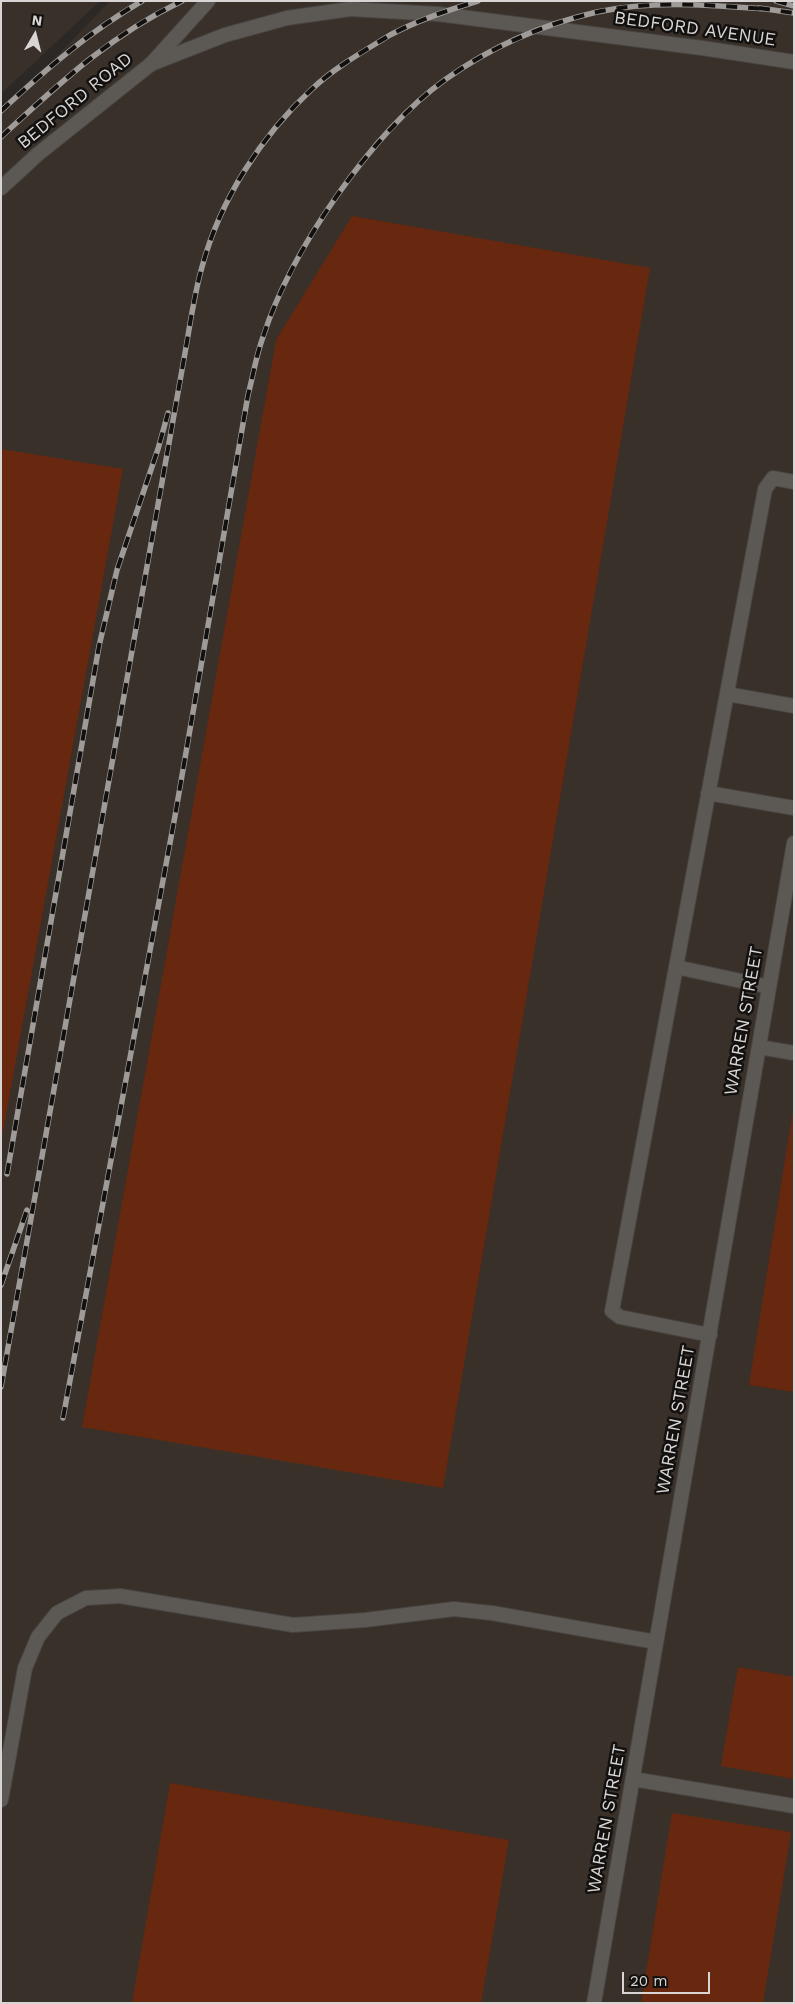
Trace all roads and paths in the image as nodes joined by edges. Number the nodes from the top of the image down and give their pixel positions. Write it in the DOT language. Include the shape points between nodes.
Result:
graph roads {
  1 [pos="208,1"];
  2 [pos="793,62"];
  3 [pos="151,64"];
  4 [pos="1,188"];
  5 [pos="794,482"];
  6 [pos="727,694"];
  7 [pos="794,706"];
  8 [pos="708,793"];
  9 [pos="794,808"];
  10 [pos="794,843"];
  11 [pos="788,913"];
  12 [pos="676,967"];
  13 [pos="769,987"];
  14 [pos="759,1047"];
  15 [pos="794,1053"];
  16 [pos="710,1335"];
  17 [pos="656,1642"];
  18 [pos="633,1779"];
  19 [pos="1,1800"];
  20 [pos="794,1806"];
  21 [pos="594,2003"];
  1 -- 3 [label="street"];
  2 -- 3 [label="street, BEDFORD AVENUE" via="438,14 350,9 287,18 234,32"];
  3 -- 4 [label="street, BEDFORD ROAD" via="38,154"];
  5 -- 6 [label="street" via="773,478 765,489"];
  6 -- 7 [label="street"];
  6 -- 8 [label="street"];
  8 -- 9 [label="street"];
  8 -- 12 [label="street"];
  10 -- 11 [label="street, WARREN STREET"];
  11 -- 13 [label="street, WARREN STREET"];
  12 -- 13 [label="street"];
  12 -- 16 [label="street" via="612,1311 620,1317"];
  13 -- 14 [label="street, WARREN STREET"];
  14 -- 15 [label="street"];
  14 -- 16 [label="street, WARREN STREET"];
  16 -- 17 [label="street, WARREN STREET"];
  17 -- 18 [label="street, WARREN STREET"];
  17 -- 19 [label="street" via="454,1609 293,1625 120,1596 86,1598 57,1614 38,1637 26,1668"];
  18 -- 20 [label="street"];
  18 -- 21 [label="street, WARREN STREET"];
}
